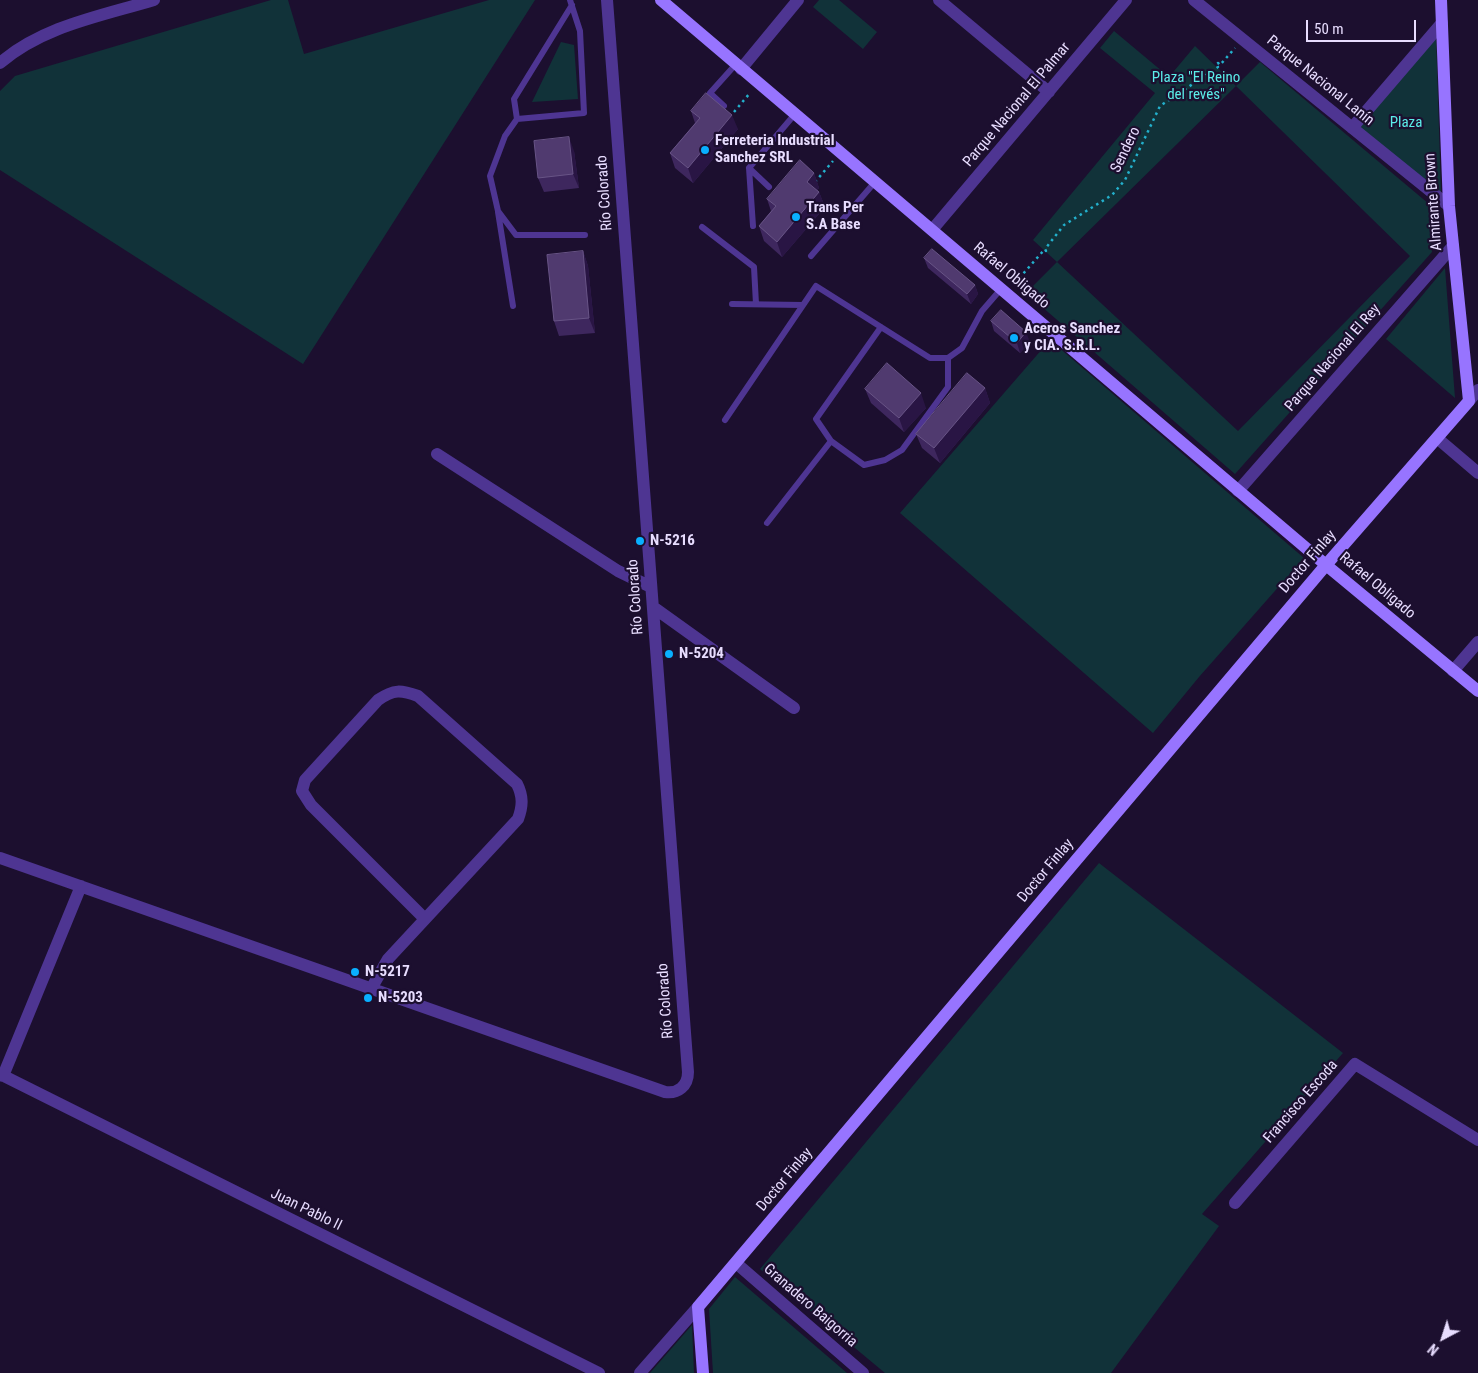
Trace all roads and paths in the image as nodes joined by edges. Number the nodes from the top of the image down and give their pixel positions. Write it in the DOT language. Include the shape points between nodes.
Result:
graph roads {
  1 [pos="154,0"];
  2 [pos="607,0"];
  3 [pos="661,0"];
  4 [pos="798,0"];
  5 [pos="939,0"];
  6 [pos="1126,0"];
  7 [pos="1194,0"];
  8 [pos="1441,0"];
  9 [pos="571,2"];
  10 [pos="1442,23"];
  11 [pos="1243,40"];
  12 [pos="0,63"];
  13 [pos="739,66"];
  14 [pos="758,83"];
  15 [pos="1049,92"];
  16 [pos="724,106"];
  17 [pos="733,113"];
  18 [pos="795,114"];
  19 [pos="518,119"];
  20 [pos="1352,128"];
  21 [pos="840,152"];
  22 [pos="749,168"];
  23 [pos="875,182"];
  24 [pos="814,183"];
  25 [pos="769,187"];
  26 [pos="1449,206"];
  27 [pos="498,211"];
  28 [pos="753,226"];
  29 [pos="702,227"];
  30 [pos="932,230"];
  31 [pos="585,235"];
  32 [pos="1453,246"];
  33 [pos="811,256"];
  34 [pos="1004,291"];
  35 [pos="732,304"];
  36 [pos="756,304"];
  37 [pos="803,305"];
  38 [pos="513,306"];
  39 [pos="881,327"];
  40 [pos="948,358"];
  41 [pos="1478,390"];
  42 [pos="1469,400"];
  43 [pos="725,420"];
  44 [pos="1437,438"];
  45 [pos="831,441"];
  46 [pos="437,454"];
  47 [pos="1478,473"];
  48 [pos="1238,490"];
  49 [pos="767,523"];
  50 [pos="1326,565"];
  51 [pos="651,587"];
  52 [pos="653,607"];
  53 [pos="1478,642"];
  54 [pos="1453,671"];
  55 [pos="1478,691"];
  56 [pos="794,708"];
  57 [pos="0,858"];
  58 [pos="81,886"];
  59 [pos="425,919"];
  60 [pos="371,989"];
  61 [pos="2,1075"];
  62 [pos="1478,1140"];
  63 [pos="1235,1203"];
  64 [pos="736,1263"];
  65 [pos="698,1307"];
  66 [pos="599,1373"];
  67 [pos="640,1373"];
  68 [pos="703,1373"];
  69 [pos="864,1373"];
  1 -- 12 [label="street" via="64,27 30,42"];
  2 -- 51 [label="street, Río Colorado"];
  3 -- 13 [label="street, Rafael Obligado"];
  4 -- 13 [label="street"];
  5 -- 15 [label="street"];
  6 -- 15 [label="street, Parque Nacional El Palmar"];
  7 -- 11 [label="street, Parque Nacional Lanín"];
  8 -- 10 [label="street, Almirante Brown"];
  9 -- 19 [label="lane" via="514,99"];
  9 -- 19 [label="lane" via="580,31 584,113"];
  10 -- 20 [label="street"];
  10 -- 26 [label="street, Almirante Brown"];
  11 -- 20 [label="street, Parque Nacional Lanín"];
  11 -- 34 [label="path, Sendero" via="1220,65 1216,65 1218,67 1160,106 1125,180 1112,195 1064,225 1046,251"];
  13 -- 14 [label="street, Rafael Obligado"];
  13 -- 16 [label="lane" via="710,93"];
  14 -- 17 [label="path"];
  14 -- 18 [label="street, Rafael Obligado"];
  15 -- 30 [label="street, Parque Nacional El Palmar"];
  18 -- 21 [label="street, Rafael Obligado"];
  18 -- 22 [label="lane"];
  19 -- 27 [label="lane" via="505,136 490,176"];
  20 -- 26 [label="street, Parque Nacional Lanín"];
  21 -- 23 [label="street, Rafael Obligado"];
  21 -- 24 [label="path"];
  22 -- 25 [label="lane"];
  22 -- 28 [label="lane"];
  23 -- 30 [label="street, Rafael Obligado"];
  23 -- 33 [label="lane"];
  26 -- 32 [label="street, Almirante Brown"];
  27 -- 31 [label="lane" via="516,235"];
  27 -- 38 [label="lane"];
  29 -- 36 [label="lane" via="754,267"];
  30 -- 34 [label="street, Rafael Obligado"];
  32 -- 42 [label="street, Almirante Brown"];
  32 -- 48 [label="street, Parque Nacional El Rey"];
  34 -- 40 [label="lane" via="982,311 962,348"];
  34 -- 48 [label="street, Rafael Obligado"];
  35 -- 36 [label="lane"];
  36 -- 37 [label="lane"];
  37 -- 39 [label="lane" via="816,286"];
  37 -- 43 [label="lane"];
  39 -- 40 [label="lane" via="930,358"];
  39 -- 45 [label="lane" via="816,419"];
  40 -- 45 [label="lane" via="948,387 902,450 885,460 864,465"];
  41 -- 42 [label="street, Doctor Finlay"];
  42 -- 44 [label="street, Doctor Finlay"];
  44 -- 47 [label="street"];
  44 -- 50 [label="street, Doctor Finlay"];
  45 -- 49 [label="lane"];
  46 -- 51 [label="street" via="618,571"];
  48 -- 50 [label="street, Rafael Obligado"];
  50 -- 54 [label="street, Rafael Obligado"];
  50 -- 64 [label="street, Doctor Finlay"];
  51 -- 52 [label="street, Río Colorado"];
  52 -- 56 [label="street"];
  52 -- 60 [label="street, Río Colorado" via="687,1081 681,1089 665,1092"];
  53 -- 54 [label="street"];
  54 -- 55 [label="street, Rafael Obligado"];
  57 -- 58 [label="street"];
  58 -- 60 [label="street"];
  58 -- 61 [label="street"];
  59 -- 59 [label="street" via="518,818 522,794 517,784 418,696 403,690 387,693 378,700 305,780 302,791 311,805"];
  59 -- 60 [label="street" via="388,959"];
  61 -- 66 [label="street, Juan Pablo II"];
  62 -- 63 [label="street, Francisco Escoda" via="1355,1064"];
  64 -- 65 [label="street, Doctor Finlay"];
  64 -- 69 [label="street, Granadero Baigorria"];
  65 -- 67 [label="street, Doctor Finlay"];
  65 -- 68 [label="street"];
}
